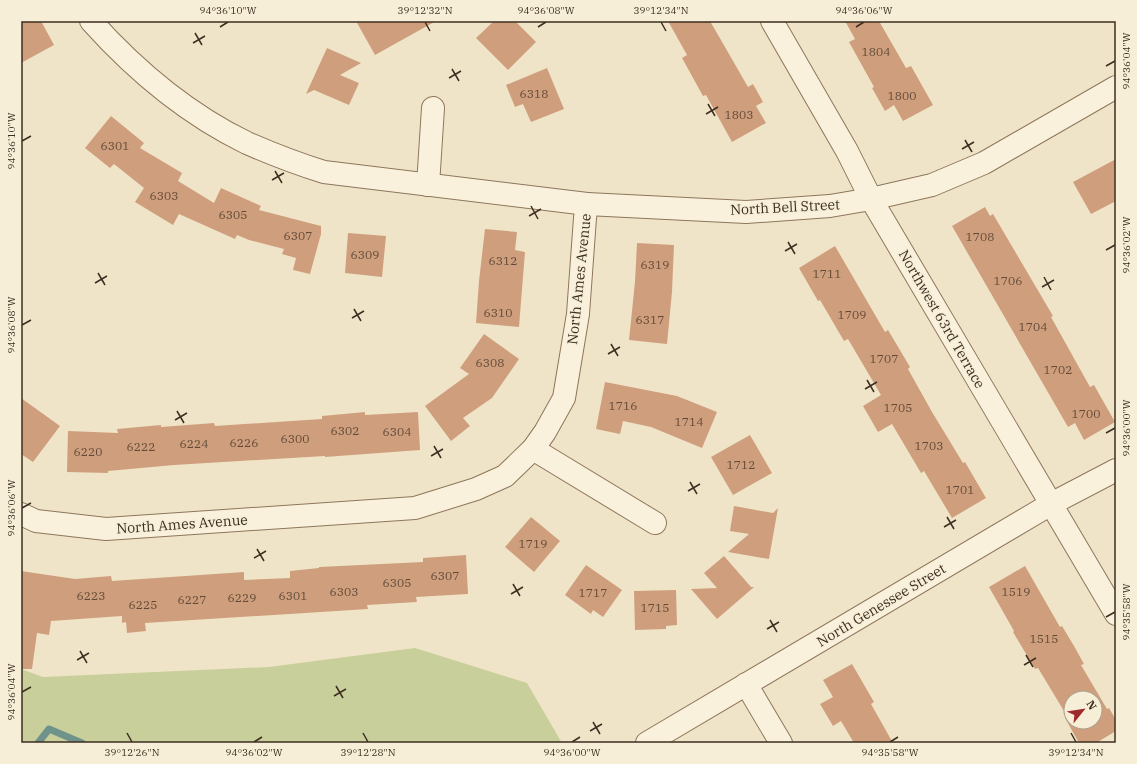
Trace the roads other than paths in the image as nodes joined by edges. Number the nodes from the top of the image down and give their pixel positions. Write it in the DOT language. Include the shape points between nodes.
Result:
graph roads {
  1 [pos="92,21"];
  2 [pos="772,21"];
  3 [pos="1116,87"];
  4 [pos="433,108"];
  5 [pos="428,185"];
  6 [pos="871,199"];
  7 [pos="587,204"];
  8 [pos="533,449"];
  9 [pos="1116,470"];
  10 [pos="1051,504"];
  11 [pos="21,514"];
  12 [pos="655,524"];
  13 [pos="1116,614"];
  14 [pos="746,684"];
  15 [pos="647,743"];
  16 [pos="781,743"];
  1 -- 5 [label="street, North Bell Street" via="125,57 163,90 203,118 246,142 292,162 324,172"];
  2 -- 6 [label="street, Northwest 63rd Terrace" via="847,151"];
  3 -- 6 [label="street, North Bell Street" via="984,163 932,185"];
  4 -- 5 [label="street"];
  5 -- 7 [label="street, North Bell Street"];
  6 -- 7 [label="street, North Bell Street" via="830,206 746,212"];
  6 -- 10 [label="street, Northwest 63rd Terrace"];
  7 -- 8 [label="street, North Ames Avenue" via="578,314 564,398"];
  8 -- 11 [label="street, North Ames Avenue" via="504,476 476,489 414,508 106,530 36,521"];
  8 -- 12 [label="street"];
  9 -- 10 [label="street, North Genessee Street"];
  10 -- 13 [label="street, Northwest 63rd Terrace"];
  10 -- 14 [label="street, North Genessee Street"];
  14 -- 15 [label="street, North Genessee Street"];
  14 -- 16 [label="street"];
}
